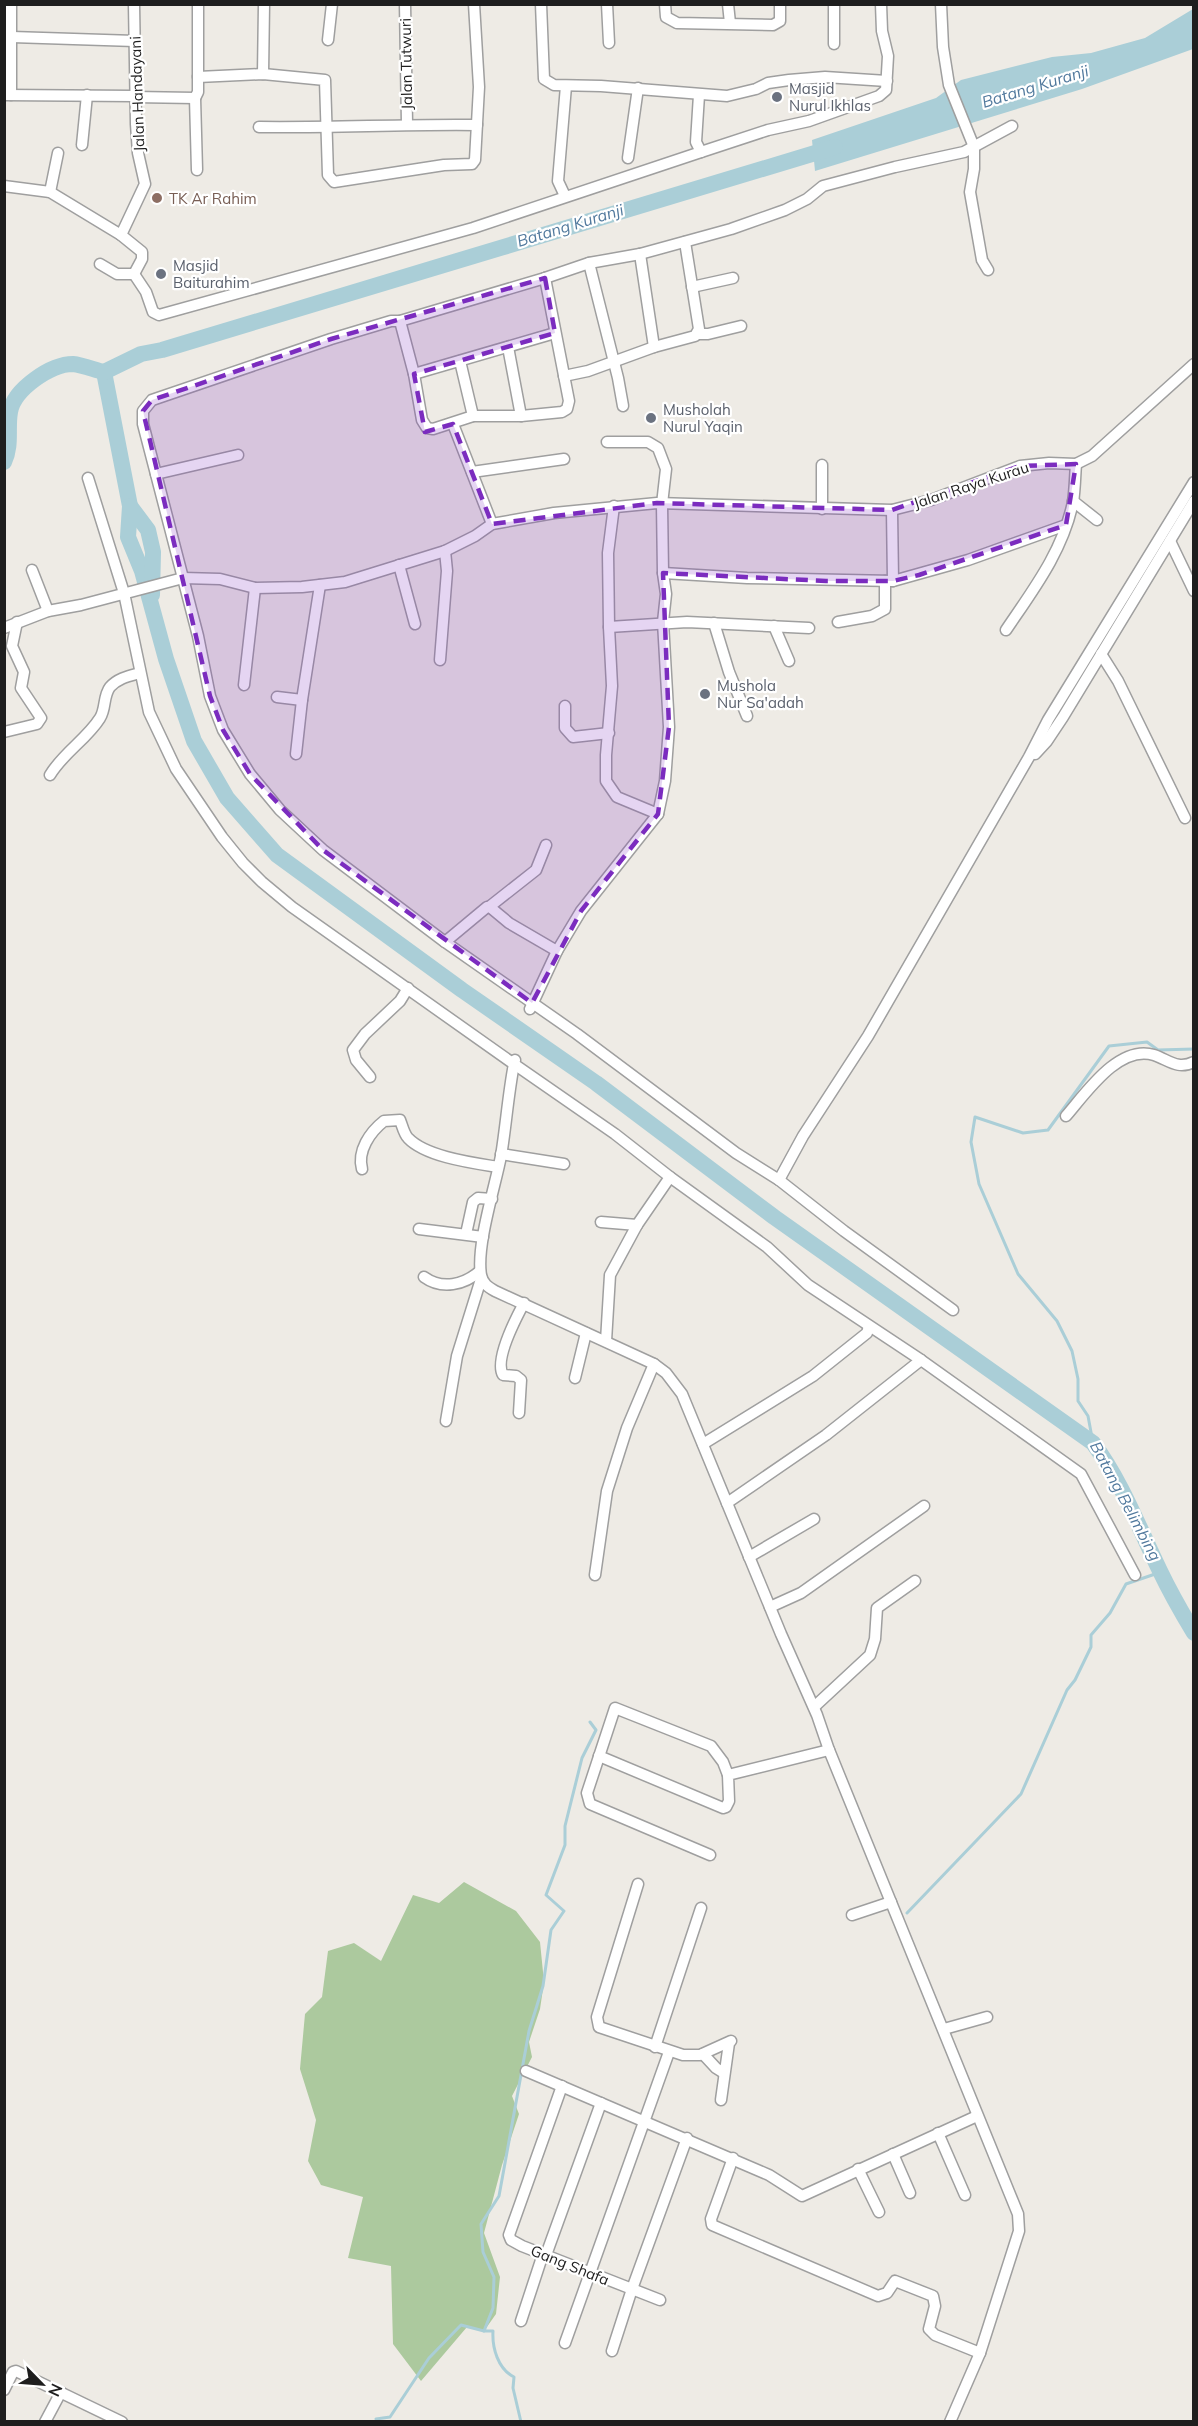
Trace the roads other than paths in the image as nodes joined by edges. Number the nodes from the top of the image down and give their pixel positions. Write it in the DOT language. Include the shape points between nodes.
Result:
graph roads {
  1 [pos="11,4"];
  2 [pos="134,4"];
  3 [pos="198,4"];
  4 [pos="264,4"];
  5 [pos="332,4"];
  6 [pos="405,4"];
  7 [pos="474,4"];
  8 [pos="541,4"];
  9 [pos="607,4"];
  10 [pos="665,4"];
  11 [pos="728,4"];
  12 [pos="780,4"];
  13 [pos="834,4"];
  14 [pos="881,4"];
  15 [pos="941,4"];
  16 [pos="730,23"];
  17 [pos="12,37"];
  18 [pos="328,40"];
  19 [pos="135,41"];
  20 [pos="609,43"];
  21 [pos="834,44"];
  22 [pos="263,74"];
  23 [pos="198,77"];
  24 [pos="887,81"];
  25 [pos="566,86"];
  26 [pos="638,88"];
  27 [pos="8,95"];
  28 [pos="87,95"];
  29 [pos="699,95"];
  30 [pos="134,96"];
  31 [pos="195,98"];
  32 [pos="408,124"];
  33 [pos="477,125"];
  34 [pos="1012,126"];
  35 [pos="260,127"];
  36 [pos="328,127"];
  37 [pos="82,145"];
  38 [pos="973,145"];
  39 [pos="701,152"];
  40 [pos="58,153"];
  41 [pos="628,158"];
  42 [pos="196,170"];
  43 [pos="4,186"];
  44 [pos="50,192"];
  45 [pos="565,196"];
  46 [pos="121,234"];
  47 [pos="685,242"];
  48 [pos="640,254"];
  49 [pos="589,263"];
  50 [pos="100,264"];
  51 [pos="988,270"];
  52 [pos="135,274"];
  53 [pos="545,278"];
  54 [pos="733,278"];
  55 [pos="692,286"];
  56 [pos="400,321"];
  57 [pos="741,326"];
  58 [pos="555,333"];
  59 [pos="697,334"];
  60 [pos="508,347"];
  61 [pos="654,347"];
  62 [pos="460,361"];
  63 [pos="614,363"];
  64 [pos="1194,364"];
  65 [pos="414,374"];
  66 [pos="564,376"];
  67 [pos="623,406"];
  68 [pos="473,416"];
  69 [pos="521,416"];
  70 [pos="453,424"];
  71 [pos="607,442"];
  72 [pos="238,455"];
  73 [pos="564,459"];
  74 [pos="1076,464"];
  75 [pos="822,465"];
  76 [pos="472,472"];
  77 [pos="156,474"];
  78 [pos="88,478"];
  79 [pos="1194,482"];
  80 [pos="1073,501"];
  81 [pos="1194,501"];
  82 [pos="662,504"];
  83 [pos="614,506"];
  84 [pos="822,509"];
  85 [pos="892,510"];
  86 [pos="1097,520"];
  87 [pos="492,524"];
  88 [pos="1066,525"];
  89 [pos="1170,541"];
  90 [pos="445,551"];
  91 [pos="399,566"];
  92 [pos="32,570"];
  93 [pos="663,573"];
  94 [pos="177,578"];
  95 [pos="889,581"];
  96 [pos="320,585"];
  97 [pos="255,588"];
  98 [pos="1194,591"];
  99 [pos="127,592"];
  100 [pos="48,611"];
  101 [pos="17,622"];
  102 [pos="663,622"];
  103 [pos="838,622"];
  104 [pos="714,623"];
  105 [pos="415,624"];
  106 [pos="774,626"];
  107 [pos="609,627"];
  108 [pos="4,628"];
  109 [pos="809,628"];
  110 [pos="1006,630"];
  111 [pos="1101,654"];
  112 [pos="440,660"];
  113 [pos="789,661"];
  114 [pos="140,673"];
  115 [pos="244,685"];
  116 [pos="277,697"];
  117 [pos="302,700"];
  118 [pos="565,706"];
  119 [pos="747,716"];
  120 [pos="4,732"];
  121 [pos="609,733"];
  122 [pos="296,754"];
  123 [pos="1029,757"];
  124 [pos="50,775"];
  125 [pos="658,814"];
  126 [pos="1185,818"];
  127 [pos="546,845"];
  128 [pos="489,907"];
  129 [pos="445,942"];
  130 [pos="557,951"];
  131 [pos="408,988"];
  132 [pos="531,1006"];
  133 [pos="514,1062"];
  134 [pos="1194,1062"];
  135 [pos="370,1077"];
  136 [pos="1066,1116"];
  137 [pos="501,1154"];
  138 [pos="564,1164"];
  139 [pos="498,1167"];
  140 [pos="362,1169"];
  141 [pos="670,1178"];
  142 [pos="779,1180"];
  143 [pos="492,1199"];
  144 [pos="601,1222"];
  145 [pos="636,1225"];
  146 [pos="419,1229"];
  147 [pos="466,1234"];
  148 [pos="483,1237"];
  149 [pos="481,1275"];
  150 [pos="424,1277"];
  151 [pos="524,1303"];
  152 [pos="953,1310"];
  153 [pos="869,1326"];
  154 [pos="585,1333"];
  155 [pos="606,1341"];
  156 [pos="921,1360"];
  157 [pos="654,1364"];
  158 [pos="575,1378"];
  159 [pos="519,1413"];
  160 [pos="446,1421"];
  161 [pos="703,1444"];
  162 [pos="727,1503"];
  163 [pos="924,1506"];
  164 [pos="814,1519"];
  165 [pos="749,1557"];
  166 [pos="596,1575"];
  167 [pos="1135,1575"];
  168 [pos="915,1581"];
  169 [pos="770,1607"];
  170 [pos="814,1707"];
  171 [pos="829,1750"];
  172 [pos="599,1756"];
  173 [pos="728,1775"];
  174 [pos="710,1855"];
  175 [pos="638,1884"];
  176 [pos="891,1902"];
  177 [pos="701,1908"];
  178 [pos="852,1916"];
  179 [pos="987,2017"];
  180 [pos="944,2029"];
  181 [pos="655,2047"];
  182 [pos="669,2052"];
  183 [pos="703,2054"];
  184 [pos="526,2070"];
  185 [pos="724,2073"];
  186 [pos="562,2086"];
  187 [pos="721,2100"];
  188 [pos="601,2103"];
  189 [pos="977,2116"];
  190 [pos="643,2120"];
  191 [pos="938,2133"];
  192 [pos="687,2138"];
  193 [pos="892,2154"];
  194 [pos="733,2158"];
  195 [pos="858,2169"];
  196 [pos="910,2193"];
  197 [pos="965,2195"];
  198 [pos="879,2212"];
  199 [pos="545,2254"];
  200 [pos="591,2273"];
  201 [pos="632,2289"];
  202 [pos="660,2300"];
  203 [pos="521,2321"];
  204 [pos="565,2343"];
  205 [pos="612,2351"];
  206 [pos="980,2353"];
  207 [pos="4,2390"];
  208 [pos="61,2392"];
  209 [pos="45,2421"];
  210 [pos="122,2421"];
  211 [pos="950,2421"];
  1 -- 17 [label="street"];
  2 -- 19 [label="street, Jalan Handayani"];
  3 -- 23 [label="street"];
  4 -- 22 [label="street"];
  5 -- 18 [label="street"];
  6 -- 32 [label="street, Jalan Tutwuri"];
  7 -- 33 [label="street"];
  8 -- 25 [label="street" via="544,79"];
  9 -- 20 [label="street"];
  10 -- 16 [label="street" via="666,17 677,23"];
  11 -- 16 [label="street"];
  12 -- 16 [label="street" via="780,21 776,24"];
  13 -- 21 [label="street"];
  14 -- 24 [label="street"];
  15 -- 38 [label="street" via="950,85"];
  17 -- 19 [label="street"];
  17 -- 27 [label="street"];
  19 -- 30 [label="street, Jalan Handayani"];
  22 -- 23 [label="street"];
  22 -- 36 [label="street" via="326,80"];
  23 -- 31 [label="street"];
  24 -- 29 [label="street" via="825,77 768,83 734,96"];
  24 -- 39 [label="street" via="886,90 879,96"];
  25 -- 26 [label="street"];
  25 -- 45 [label="street" via="558,181"];
  26 -- 29 [label="street"];
  26 -- 41 [label="street"];
  27 -- 28 [label="street"];
  28 -- 30 [label="street"];
  28 -- 37 [label="street"];
  29 -- 39 [label="street" via="696,142"];
  30 -- 31 [label="street"];
  30 -- 46 [label="street, Jalan Handayani" via="138,153 145,184"];
  31 -- 42 [label="street"];
  32 -- 33 [label="street"];
  32 -- 36 [label="street"];
  33 -- 36 [label="street" via="472,164 337,182 328,175"];
  34 -- 38 [label="street"];
  35 -- 36 [label="street"];
  38 -- 47 [label="street" via="964,152 823,186 785,210"];
  38 -- 51 [label="street" via="970,192 982,260"];
  39 -- 45 [label="street"];
  40 -- 44 [label="street"];
  43 -- 44 [label="street"];
  44 -- 46 [label="street"];
  45 -- 52 [label="street" via="414,246 159,315 153,312"];
  46 -- 52 [label="street" via="142,252"];
  47 -- 48 [label="street"];
  47 -- 55 [label="street"];
  48 -- 49 [label="street"];
  48 -- 61 [label="street"];
  49 -- 53 [label="street"];
  49 -- 63 [label="street"];
  50 -- 52 [label="street" via="117,274"];
  53 -- 56 [label="street"];
  53 -- 58 [label="street"];
  54 -- 55 [label="street"];
  55 -- 59 [label="street"];
  56 -- 65 [label="street"];
  56 -- 77 [label="street" via="331,339 152,400 143,411 143,424"];
  57 -- 59 [label="street"];
  58 -- 60 [label="street"];
  58 -- 66 [label="street"];
  59 -- 61 [label="street"];
  60 -- 62 [label="street"];
  60 -- 69 [label="street"];
  61 -- 63 [label="street"];
  62 -- 65 [label="street"];
  62 -- 68 [label="street"];
  63 -- 66 [label="street"];
  63 -- 67 [label="street"];
  64 -- 74 [label="street" via="1092,456"];
  65 -- 70 [label="street" via="425,426 433,429"];
  66 -- 69 [label="street" via="567,409"];
  68 -- 69 [label="street"];
  68 -- 70 [label="street"];
  70 -- 76 [label="street"];
  71 -- 82 [label="street" via="642,441 658,448 666,469"];
  72 -- 77 [label="street"];
  73 -- 76 [label="street"];
  74 -- 80 [label="street"];
  74 -- 85 [label="street, Jalan Raya Kurau" via="1020,466 942,497"];
  75 -- 84 [label="street"];
  76 -- 87 [label="street"];
  77 -- 94 [label="street"];
  78 -- 99 [label="street"];
  79 -- 123 [label="street"];
  80 -- 86 [label="street"];
  80 -- 88 [label="street"];
  81 -- 89 [label="street"];
  82 -- 83 [label="street, Jalan Raya Kurau"];
  82 -- 84 [label="street, Jalan Raya Kurau"];
  82 -- 93 [label="street"];
  83 -- 87 [label="street, Jalan Raya Kurau"];
  83 -- 107 [label="street" via="608,553"];
  84 -- 85 [label="street, Jalan Raya Kurau"];
  85 -- 95 [label="street"];
  87 -- 90 [label="street"];
  88 -- 95 [label="street" via="968,560"];
  88 -- 110 [label="street" via="1045,573"];
  89 -- 98 [label="street"];
  89 -- 111 [label="street"];
  90 -- 91 [label="street"];
  90 -- 112 [label="street"];
  91 -- 96 [label="street"];
  91 -- 105 [label="street"];
  92 -- 100 [label="street"];
  93 -- 95 [label="street"];
  93 -- 102 [label="street"];
  94 -- 97 [label="street" via="220,579"];
  94 -- 99 [label="street"];
  94 -- 129 [label="street" via="210,696 223,730 250,774 322,850"];
  95 -- 103 [label="street" via="885,609 872,616"];
  96 -- 97 [label="street"];
  96 -- 117 [label="street"];
  97 -- 115 [label="street"];
  99 -- 100 [label="street"];
  99 -- 114 [label="street"];
  100 -- 101 [label="street"];
  101 -- 108 [label="street"];
  101 -- 120 [label="street" via="12,646 24,672 21,688 42,718 37,724"];
  102 -- 104 [label="street"];
  102 -- 107 [label="street"];
  102 -- 125 [label="street" via="669,727"];
  104 -- 106 [label="street"];
  104 -- 119 [label="street"];
  106 -- 109 [label="street"];
  106 -- 113 [label="street"];
  107 -- 121 [label="street"];
  111 -- 123 [label="street" via="1047,741"];
  111 -- 126 [label="street"];
  114 -- 124 [label="street" via="121,679 110,688 98,721"];
  114 -- 131 [label="street" via="149,712 176,769 243,863 292,907"];
  116 -- 117 [label="street"];
  117 -- 122 [label="street"];
  118 -- 121 [label="street" via="565,728 573,737"];
  121 -- 125 [label="street" via="605,772 609,788 616,797"];
  123 -- 142 [label="street" via="868,1036"];
  125 -- 130 [label="street" via="581,911"];
  127 -- 128 [label="street" via="536,870"];
  128 -- 129 [label="street"];
  128 -- 130 [label="street"];
  129 -- 132 [label="street"];
  130 -- 132 [label="street"];
  131 -- 133 [label="street"];
  131 -- 135 [label="street" via="353,1050"];
  132 -- 142 [label="street"];
  133 -- 137 [label="street"];
  133 -- 141 [label="street"];
  134 -- 136 [label="street" via="1176,1065 1141,1053 1126,1057 1096,1082"];
  137 -- 138 [label="street"];
  137 -- 139 [label="street"];
  139 -- 140 [label="street" via="430,1152 408,1138 400,1120 384,1121 373,1132 360,1154"];
  139 -- 143 [label="street"];
  141 -- 145 [label="street"];
  141 -- 153 [label="street" via="767,1247 808,1285"];
  142 -- 152 [label="street"];
  143 -- 147 [label="street" via="478,1198 472,1202"];
  143 -- 148 [label="street"];
  144 -- 145 [label="street"];
  145 -- 155 [label="street" via="610,1275"];
  146 -- 147 [label="street"];
  147 -- 148 [label="street"];
  148 -- 149 [label="street"];
  149 -- 150 [label="street" via="451,1285 433,1284"];
  149 -- 151 [label="street" via="486,1286"];
  149 -- 160 [label="street" via="457,1356"];
  151 -- 154 [label="street"];
  151 -- 159 [label="street" via="508,1338 500,1370 503,1375 521,1380"];
  153 -- 156 [label="street"];
  153 -- 161 [label="street" via="867,1333 813,1376"];
  154 -- 155 [label="street"];
  154 -- 158 [label="street"];
  155 -- 157 [label="street"];
  156 -- 162 [label="street" via="826,1435"];
  156 -- 167 [label="street" via="1082,1474"];
  157 -- 161 [label="street" via="682,1394"];
  157 -- 166 [label="street" via="627,1428 607,1491"];
  161 -- 162 [label="street"];
  162 -- 165 [label="street"];
  163 -- 169 [label="street" via="801,1593"];
  164 -- 165 [label="street"];
  165 -- 169 [label="street"];
  168 -- 170 [label="street" via="877,1608 870,1655"];
  169 -- 170 [label="street"];
  170 -- 171 [label="street"];
  171 -- 173 [label="street"];
  171 -- 176 [label="street"];
  172 -- 173 [label="street" via="723,1808 729,1802"];
  172 -- 173 [label="street" via="615,1708 711,1746"];
  172 -- 174 [label="street" via="587,1792 590,1804"];
  175 -- 181 [label="street" via="597,2023 602,2029"];
  176 -- 178 [label="street"];
  176 -- 180 [label="street"];
  177 -- 181 [label="street"];
  179 -- 180 [label="street"];
  180 -- 189 [label="street"];
  181 -- 182 [label="street"];
  182 -- 183 [label="street"];
  182 -- 190 [label="street"];
  183 -- 185 [label="street"];
  183 -- 185 [label="street" via="730,2042"];
  184 -- 186 [label="street"];
  185 -- 187 [label="street"];
  186 -- 188 [label="street"];
  186 -- 199 [label="street, Gang Shafa" via="509,2237"];
  188 -- 190 [label="street"];
  188 -- 199 [label="street"];
  189 -- 191 [label="street"];
  189 -- 206 [label="street" via="1020,2224"];
  190 -- 192 [label="street"];
  190 -- 200 [label="street"];
  191 -- 193 [label="street"];
  191 -- 197 [label="street"];
  192 -- 194 [label="street"];
  192 -- 201 [label="street"];
  193 -- 195 [label="street"];
  193 -- 196 [label="street"];
  194 -- 195 [label="street" via="802,2196"];
  194 -- 206 [label="street" via="712,2224 878,2296 887,2293 895,2281 933,2296 935,2306 929,2329"];
  195 -- 198 [label="street"];
  199 -- 200 [label="street, Gang Shafa"];
  199 -- 203 [label="street"];
  200 -- 201 [label="street, Gang Shafa"];
  200 -- 204 [label="street"];
  201 -- 202 [label="street, Gang Shafa"];
  201 -- 205 [label="street"];
  206 -- 211 [label="street"];
  207 -- 208 [label="street" via="16,2371"];
  208 -- 209 [label="street"];
  208 -- 210 [label="street"];
}
